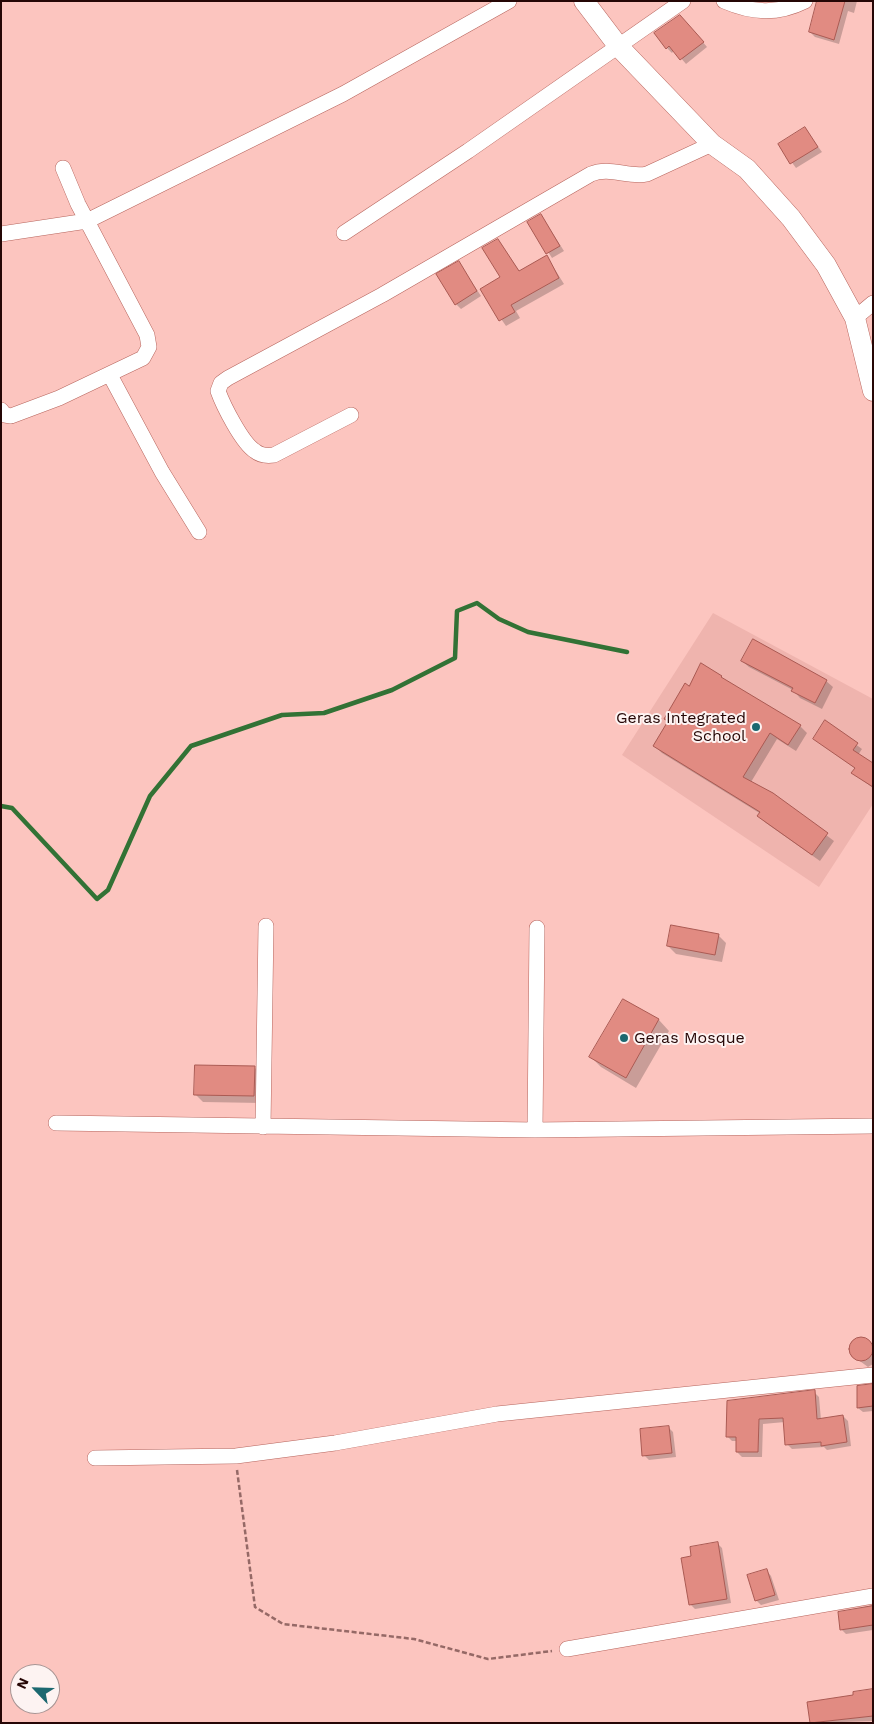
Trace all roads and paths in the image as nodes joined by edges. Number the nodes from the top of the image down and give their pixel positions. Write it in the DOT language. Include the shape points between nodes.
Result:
graph roads {
  1 [pos="509,1"];
  2 [pos="683,1"];
  3 [pos="724,1"];
  4 [pos="805,1"];
  5 [pos="593,6"];
  6 [pos="619,47"];
  7 [pos="712,144"];
  8 [pos="63,168"];
  9 [pos="87,221"];
  10 [pos="344,233"];
  11 [pos="1,234"];
  12 [pos="873,303"];
  13 [pos="855,318"];
  14 [pos="110,376"];
  15 [pos="873,391"];
  16 [pos="1,410"];
  17 [pos="351,415"];
  18 [pos="199,532"];
  19 [pos="266,926"];
  20 [pos="537,928"];
  21 [pos="56,1123"];
  22 [pos="873,1126"];
  23 [pos="263,1127"];
  24 [pos="535,1130"];
  25 [pos="873,1375"];
  26 [pos="236,1456"];
  27 [pos="94,1458"];
  28 [pos="873,1596"];
  29 [pos="567,1649"];
  1 -- 9 [label="street" via="343,94"];
  2 -- 6 [label="street"];
  3 -- 4 [label="street" via="744,9 772,12"];
  5 -- 6 [label="street"];
  6 -- 7 [label="street"];
  6 -- 10 [label="street"];
  7 -- 13 [label="street" via="747,169 791,218 826,265"];
  7 -- 17 [label="street" via="648,174 637,176 604,170 591,174 228,378 218,391 247,444 265,456 274,455"];
  8 -- 9 [label="street"];
  9 -- 11 [label="street"];
  9 -- 14 [label="street" via="149,341 143,358"];
  12 -- 13 [label="street"];
  13 -- 15 [label="street"];
  14 -- 16 [label="street" via="16,415 8,416"];
  14 -- 18 [label="street"];
  19 -- 23 [label="street"];
  20 -- 24 [label="street"];
  21 -- 23 [label="street"];
  22 -- 24 [label="street"];
  23 -- 24 [label="street"];
  25 -- 26 [label="street" via="497,1414 335,1443"];
  26 -- 27 [label="street"];
  26 -- 29 [label="path" via="255,1607 283,1624 414,1639 488,1659"];
  28 -- 29 [label="street"];
}
